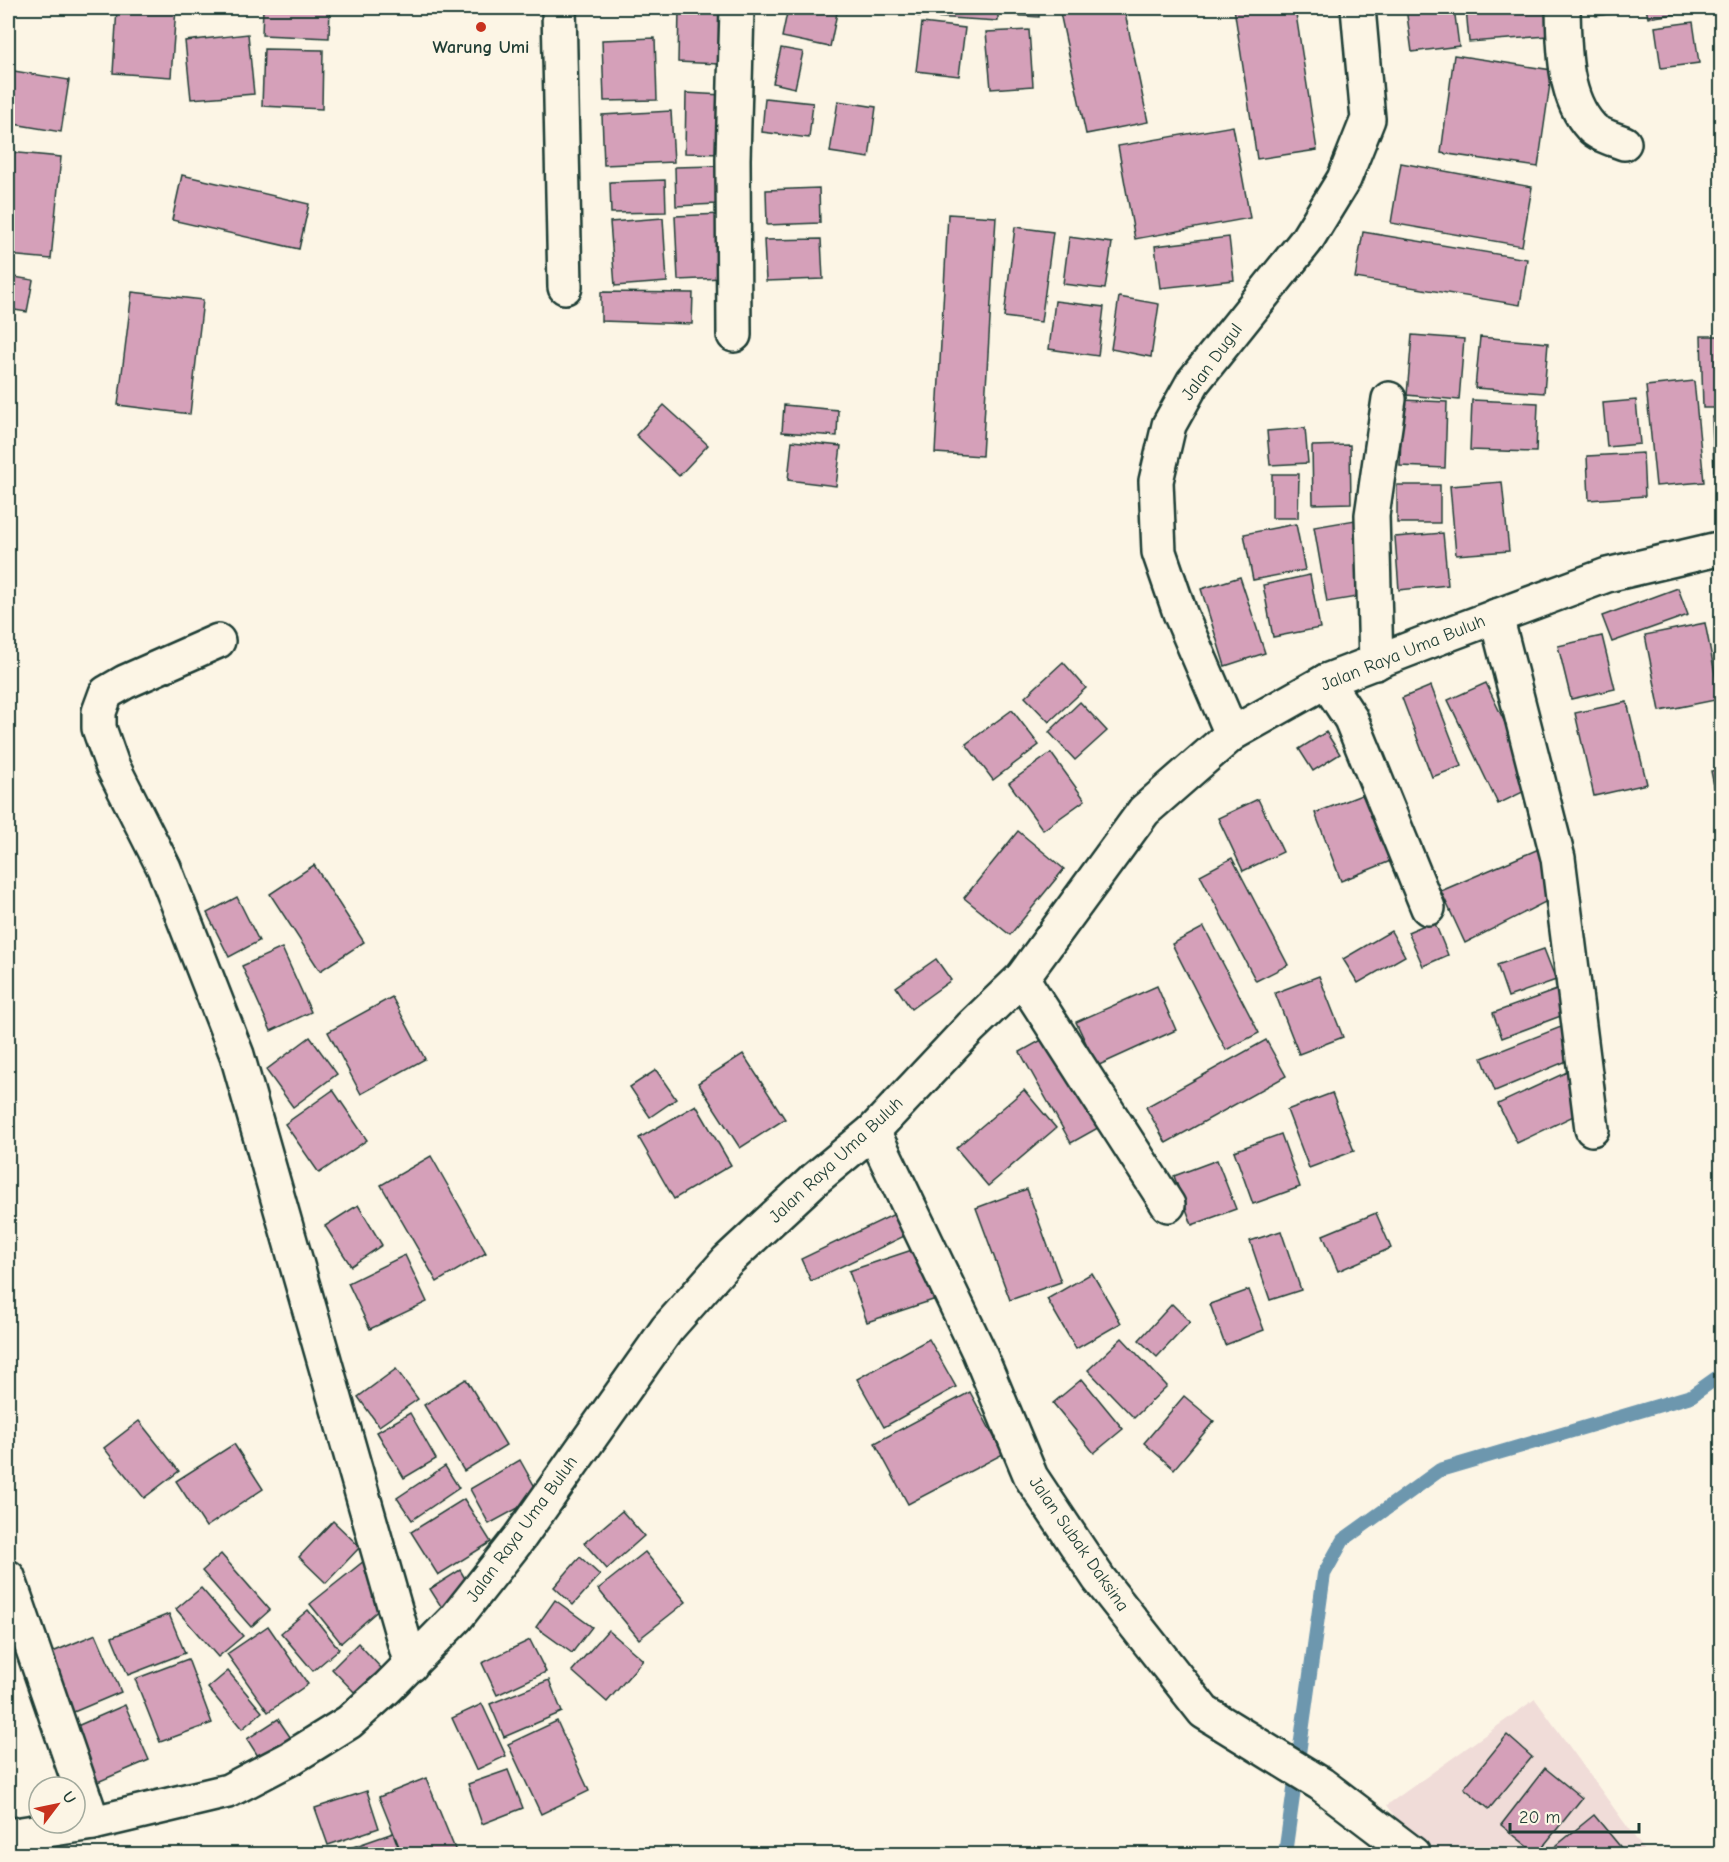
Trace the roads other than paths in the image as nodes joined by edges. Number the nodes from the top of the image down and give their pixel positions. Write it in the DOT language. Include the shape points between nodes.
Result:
graph roads {
  1 [pos="559,8"];
  2 [pos="737,8"];
  3 [pos="1358,8"];
  4 [pos="1563,8"];
  5 [pos="1624,143"];
  6 [pos="565,287"];
  7 [pos="734,335"];
  8 [pos="1389,399"];
  9 [pos="1722,548"];
  10 [pos="1496,616"];
  11 [pos="218,641"];
  12 [pos="1377,663"];
  13 [pos="1326,681"];
  14 [pos="1232,734"];
  15 [pos="1428,908"];
  16 [pos="1022,978"];
  17 [pos="1592,1129"];
  18 [pos="873,1131"];
  19 [pos="1168,1205"];
  20 [pos="8,1577"];
  21 [pos="411,1665"];
  22 [pos="93,1823"];
  23 [pos="8,1836"];
  24 [pos="1413,1854"];
  1 -- 6 [label="street"];
  2 -- 7 [label="street"];
  3 -- 14 [label="street, Jalan Dugul" via="1368,118 1344,179 1306,241 1193,382 1169,425 1156,481 1159,552 1180,613"];
  4 -- 5 [label="street" via="1565,57 1581,111 1592,128"];
  8 -- 12 [label="street" via="1372,515"];
  9 -- 10 [label="street, Jalan Raya Uma Buluh" via="1607,575"];
  10 -- 12 [label="street, Jalan Raya Uma Buluh"];
  10 -- 17 [label="street" via="1558,858"];
  11 -- 21 [label="street" via="106,693 99,712 99,728 112,765 164,868 237,1055"];
  12 -- 13 [label="street, Jalan Raya Uma Buluh"];
  13 -- 14 [label="street, Jalan Raya Uma Buluh"];
  13 -- 15 [label="street" via="1351,719"];
  14 -- 16 [label="street, Jalan Raya Uma Buluh" via="1144,811"];
  16 -- 18 [label="street, Jalan Raya Uma Buluh"];
  16 -- 19 [label="street"];
  18 -- 21 [label="street, Jalan Raya Uma Buluh" via="727,1261 667,1329 520,1538 456,1618"];
  18 -- 24 [label="street, Jalan Subak Daksina" via="978,1350 1031,1477 1099,1579 1204,1712 1321,1784"];
  20 -- 22 [label="street"];
  21 -- 22 [label="street, Jalan Raya Uma Buluh" via="349,1722 228,1791"];
  22 -- 23 [label="street, Jalan Raya Uma Buluh"];
}
